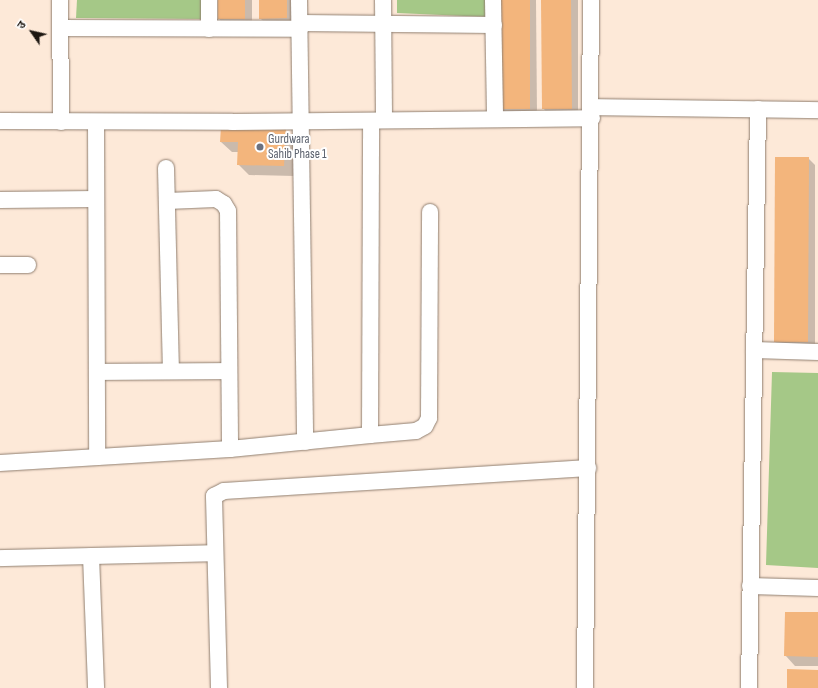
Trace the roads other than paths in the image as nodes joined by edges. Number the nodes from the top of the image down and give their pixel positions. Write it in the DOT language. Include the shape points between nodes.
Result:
graph roads {
  1 [pos="60,0"];
  2 [pos="210,0"];
  3 [pos="299,0"];
  4 [pos="383,0"];
  5 [pos="493,0"];
  6 [pos="591,0"];
  7 [pos="383,24"];
  8 [pos="300,26"];
  9 [pos="494,26"];
  10 [pos="60,28"];
  11 [pos="209,29"];
  12 [pos="758,109"];
  13 [pos="818,110"];
  14 [pos="592,113"];
  15 [pos="495,119"];
  16 [pos="378,120"];
  17 [pos="0,121"];
  18 [pos="61,122"];
  19 [pos="96,122"];
  20 [pos="302,122"];
  21 [pos="166,168"];
  22 [pos="96,199"];
  23 [pos="0,200"];
  24 [pos="166,201"];
  25 [pos="430,212"];
  26 [pos="0,265"];
  27 [pos="28,265"];
  28 [pos="754,350"];
  29 [pos="818,352"];
  30 [pos="171,371"];
  31 [pos="229,371"];
  32 [pos="97,372"];
  33 [pos="370,435"];
  34 [pos="305,442"];
  35 [pos="230,449"];
  36 [pos="97,457"];
  37 [pos="0,463"];
  38 [pos="588,468"];
  39 [pos="215,553"];
  40 [pos="91,556"];
  41 [pos="0,558"];
  42 [pos="750,586"];
  43 [pos="818,588"];
  44 [pos="96,688"];
  45 [pos="219,688"];
  46 [pos="585,688"];
  47 [pos="749,688"];
  1 -- 10 [label="street"];
  2 -- 11 [label="street"];
  3 -- 8 [label="street"];
  4 -- 7 [label="street"];
  5 -- 9 [label="street"];
  6 -- 14 [label="street"];
  7 -- 8 [label="street"];
  7 -- 9 [label="street"];
  7 -- 16 [label="street"];
  8 -- 11 [label="street"];
  8 -- 20 [label="street"];
  9 -- 15 [label="street"];
  10 -- 11 [label="street"];
  10 -- 18 [label="street"];
  12 -- 13 [label="street"];
  12 -- 14 [label="street"];
  12 -- 28 [label="street"];
  14 -- 15 [label="street"];
  14 -- 38 [label="street"];
  15 -- 16 [label="street"];
  16 -- 20 [label="street"];
  16 -- 33 [label="street"];
  17 -- 18 [label="street"];
  18 -- 19 [label="street"];
  19 -- 20 [label="street"];
  19 -- 22 [label="street"];
  20 -- 34 [label="street"];
  21 -- 24 [label="street"];
  22 -- 23 [label="street"];
  22 -- 32 [label="street"];
  24 -- 30 [label="street"];
  24 -- 31 [label="street" via="216,200 224,204 228,210"];
  25 -- 33 [label="street" via="429,418 425,426 416,431"];
  26 -- 27 [label="street"];
  28 -- 29 [label="street"];
  28 -- 42 [label="street"];
  30 -- 31 [label="street"];
  30 -- 32 [label="street"];
  31 -- 35 [label="street"];
  32 -- 36 [label="street"];
  33 -- 34 [label="street"];
  34 -- 35 [label="street"];
  35 -- 36 [label="street"];
  36 -- 37 [label="street"];
  38 -- 39 [label="street" via="224,491 214,496"];
  38 -- 46 [label="street"];
  39 -- 40 [label="street"];
  39 -- 45 [label="street"];
  40 -- 41 [label="street"];
  40 -- 44 [label="street"];
  42 -- 43 [label="street"];
  42 -- 47 [label="street"];
}
